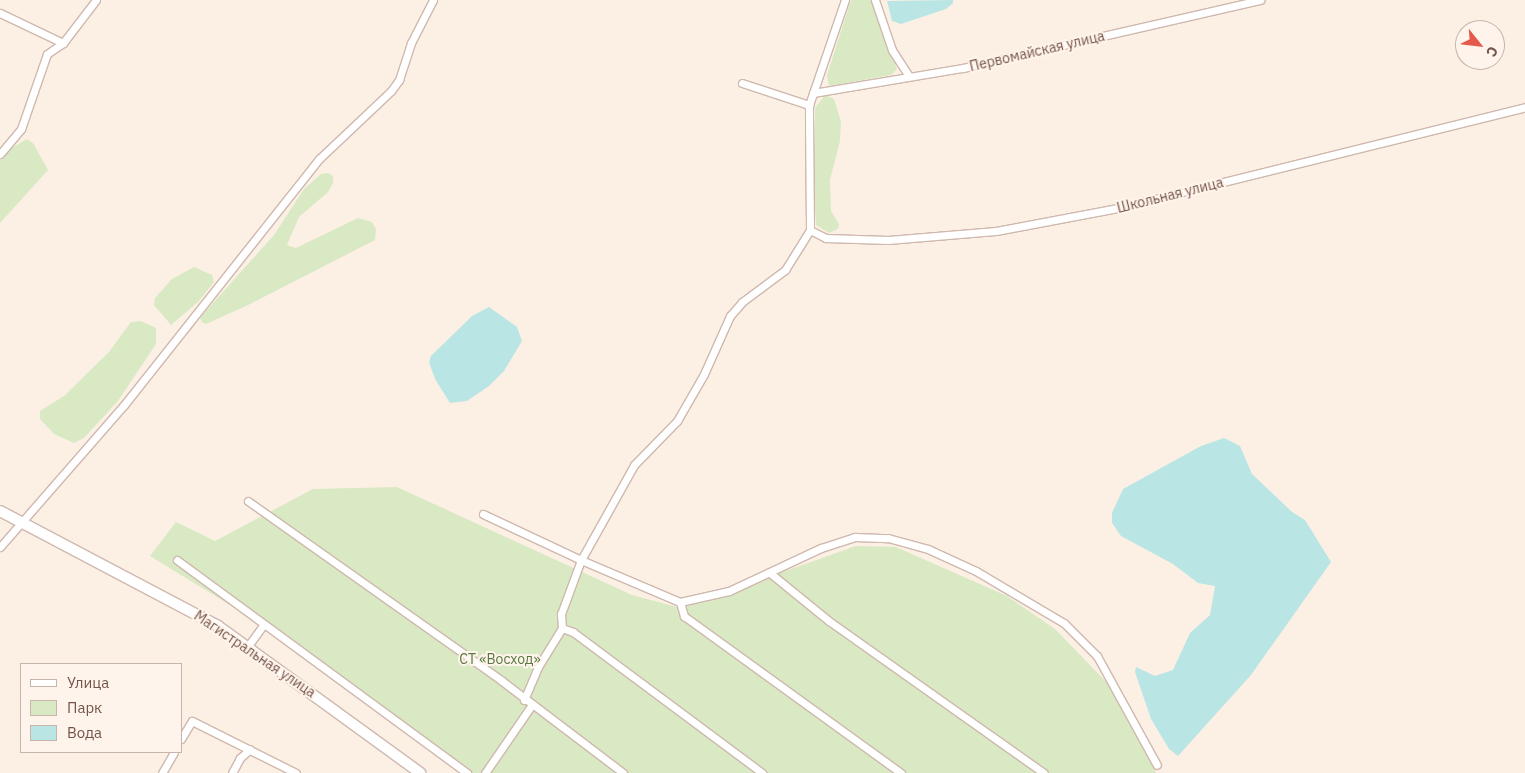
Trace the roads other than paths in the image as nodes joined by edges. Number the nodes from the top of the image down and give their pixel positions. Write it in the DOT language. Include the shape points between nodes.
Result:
graph roads {
  1 [pos="96,0"];
  2 [pos="434,0"];
  3 [pos="844,0"];
  4 [pos="875,0"];
  5 [pos="1260,0"];
  6 [pos="0,13"];
  7 [pos="62,44"];
  8 [pos="908,75"];
  9 [pos="742,83"];
  10 [pos="813,93"];
  11 [pos="809,105"];
  12 [pos="1525,107"];
  13 [pos="2,149"];
  14 [pos="810,230"];
  15 [pos="248,502"];
  16 [pos="0,511"];
  17 [pos="483,514"];
  18 [pos="21,522"];
  19 [pos="0,547"];
  20 [pos="177,560"];
  21 [pos="580,560"];
  22 [pos="770,573"];
  23 [pos="680,602"];
  24 [pos="263,625"];
  25 [pos="562,628"];
  26 [pos="248,646"];
  27 [pos="524,700"];
  28 [pos="531,706"];
  29 [pos="182,737"];
  30 [pos="250,749"];
  31 [pos="173,753"];
  32 [pos="1158,765"];
  33 [pos="162,773"];
  34 [pos="232,773"];
  35 [pos="296,773"];
  36 [pos="420,773"];
  37 [pos="467,773"];
  38 [pos="485,773"];
  39 [pos="623,773"];
  40 [pos="762,773"];
  41 [pos="901,773"];
  42 [pos="1044,773"];
  1 -- 7 [label="street"];
  2 -- 18 [label="street" via="411,43 399,80 319,159 124,405"];
  3 -- 10 [label="street"];
  4 -- 8 [label="street" via="892,50"];
  5 -- 8 [label="street, Первомайская улица" via="963,68"];
  6 -- 7 [label="street"];
  7 -- 13 [label="street" via="53,48 41,63 21,129"];
  8 -- 10 [label="street, Первомайская улица"];
  9 -- 11 [label="street"];
  10 -- 11 [label="street"];
  11 -- 14 [label="street"];
  12 -- 14 [label="street, Школьная улица" via="1118,208 996,231 888,240 826,238"];
  14 -- 21 [label="street" via="785,270 742,302 730,316 704,374 677,422 634,465"];
  15 -- 27 [label="street"];
  16 -- 18 [label="main road, Магистральная улица"];
  17 -- 21 [label="street"];
  18 -- 19 [label="street"];
  18 -- 26 [label="main road, Магистральная улица" via="184,606"];
  20 -- 24 [label="street"];
  21 -- 23 [label="street"];
  21 -- 25 [label="street" via="561,614"];
  22 -- 23 [label="street" via="729,590"];
  22 -- 32 [label="street" via="821,548 855,537 888,538 928,549 976,571 1064,623 1097,656"];
  22 -- 42 [label="street" via="829,621"];
  23 -- 41 [label="street" via="684,616"];
  24 -- 26 [label="street"];
  24 -- 37 [label="street"];
  25 -- 27 [label="street" via="538,667"];
  25 -- 40 [label="street" via="573,632"];
  26 -- 36 [label="main road, Магистральная улица"];
  27 -- 28 [label="street"];
  28 -- 38 [label="street"];
  28 -- 39 [label="street"];
  29 -- 30 [label="street" via="192,720"];
  30 -- 34 [label="street" via="240,758"];
  30 -- 35 [label="street"];
  31 -- 33 [label="street"];
}
